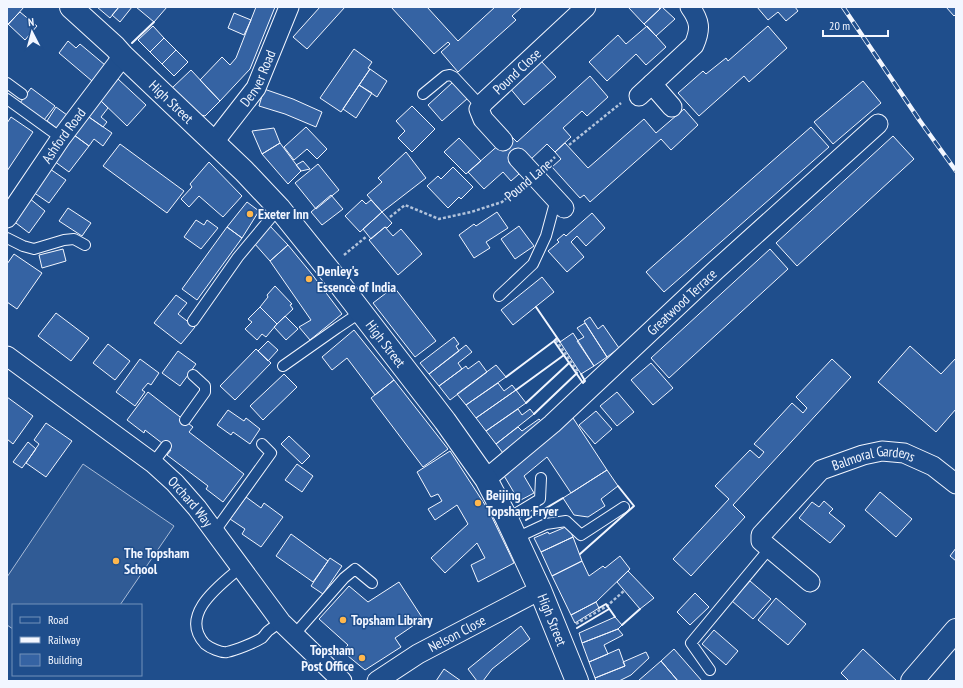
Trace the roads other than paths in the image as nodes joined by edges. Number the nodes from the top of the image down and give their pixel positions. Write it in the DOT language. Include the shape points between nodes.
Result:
graph roads {
  1 [pos="71,7"];
  2 [pos="289,7"];
  3 [pos="586,7"];
  4 [pos="690,7"];
  5 [pos="123,56"];
  6 [pos="7,83"];
  7 [pos="22,94"];
  8 [pos="423,94"];
  9 [pos="7,99"];
  10 [pos="481,106"];
  11 [pos="672,106"];
  12 [pos="878,124"];
  13 [pos="61,138"];
  14 [pos="503,141"];
  15 [pos="214,142"];
  16 [pos="518,158"];
  17 [pos="560,203"];
  18 [pos="278,208"];
  19 [pos="7,218"];
  20 [pos="7,238"];
  21 [pos="85,245"];
  22 [pos="499,296"];
  23 [pos="361,312"];
  24 [pos="192,321"];
  25 [pos="7,356"];
  26 [pos="283,366"];
  27 [pos="193,375"];
  28 [pos="185,420"];
  29 [pos="262,444"];
  30 [pos="166,446"];
  31 [pos="153,463"];
  32 [pos="541,478"];
  33 [pos="486,479"];
  34 [pos="956,484"];
  35 [pos="624,507"];
  36 [pos="512,528"];
  37 [pos="215,531"];
  38 [pos="769,549"];
  39 [pos="240,568"];
  40 [pos="810,582"];
  41 [pos="372,584"];
  42 [pos="540,590"];
  43 [pos="281,622"];
  44 [pos="956,630"];
  45 [pos="294,635"];
  46 [pos="710,670"];
  47 [pos="342,681"];
  48 [pos="377,681"];
  49 [pos="577,681"];
  50 [pos="912,681"];
  1 -- 5 [label="street, High Street"];
  2 -- 15 [label="street, Denver Road" via="256,88"];
  3 -- 10 [label="street, Pound Close"];
  4 -- 11 [label="street" via="699,24 694,45 645,90"];
  5 -- 13 [label="street, Ashford Road"];
  5 -- 15 [label="street, High Street"];
  6 -- 7 [label="lane"];
  8 -- 10 [label="lane" via="450,75"];
  9 -- 13 [label="lane"];
  10 -- 14 [label="street, Pound Close" via="479,109 483,119"];
  12 -- 33 [label="street, Greatwood Terrace" via="716,270 552,424"];
  13 -- 19 [label="street, Ashford Road"];
  15 -- 18 [label="street, High Street"];
  16 -- 17 [label="street"];
  17 -- 22 [label="lane" via="533,264"];
  18 -- 23 [label="street, High Street"];
  18 -- 24 [label="lane" via="238,257"];
  20 -- 21 [label="lane" via="34,249 74,239"];
  23 -- 26 [label="lane"];
  23 -- 33 [label="street, High Street"];
  25 -- 31 [label="street, Orchard Way"];
  27 -- 28 [label="lane" via="205,386 205,392"];
  29 -- 37 [label="lane" via="271,453"];
  30 -- 31 [label="lane"];
  31 -- 37 [label="street, Orchard Way" via="179,488"];
  32 -- 36 [label="lane" via="540,499"];
  33 -- 36 [label="street, High Street"];
  34 -- 38 [label="street, Balmoral Gardens" via="933,466 904,453 882,451 834,465 820,470 761,535 761,541"];
  35 -- 36 [label="lane" via="581,535 566,521"];
  36 -- 42 [label="street, High Street"];
  37 -- 39 [label="street, Orchard Way"];
  38 -- 40 [label="street, Balmoral Gardens"];
  38 -- 46 [label="lane" via="691,643"];
  39 -- 43 [label="street, Orchard Way"];
  39 -- 43 [label="lane" via="215,589 200,608 196,622 199,636 206,645 226,652 262,638 268,630"];
  41 -- 45 [label="lane" via="354,569"];
  42 -- 48 [label="street, Nelson Close" via="418,654"];
  42 -- 49 [label="street, High Street"];
  43 -- 45 [label="street, Orchard Way"];
  44 -- 50 [label="street"];
  45 -- 47 [label="street, Orchard Way"];
}
